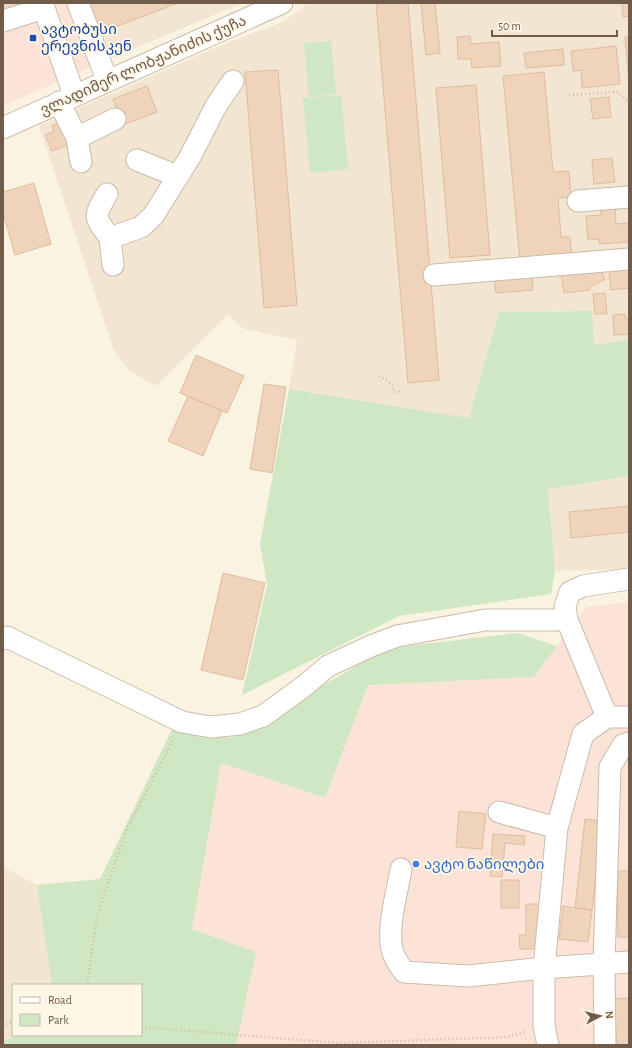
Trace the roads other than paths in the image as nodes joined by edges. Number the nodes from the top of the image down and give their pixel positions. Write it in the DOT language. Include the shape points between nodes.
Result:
graph roads {
  1 [pos="78,3"];
  2 [pos="274,5"];
  3 [pos="43,6"];
  4 [pos="3,21"];
  5 [pos="107,80"];
  6 [pos="233,81"];
  7 [pos="67,98"];
  8 [pos="115,119"];
  9 [pos="3,128"];
  10 [pos="77,138"];
  11 [pos="137,160"];
  12 [pos="81,162"];
  13 [pos="177,176"];
  14 [pos="107,194"];
  15 [pos="629,197"];
  16 [pos="578,201"];
  17 [pos="110,238"];
  18 [pos="629,259"];
  19 [pos="113,265"];
  20 [pos="434,275"];
  21 [pos="629,579"];
  22 [pos="567,620"];
  23 [pos="3,639"];
  24 [pos="607,717"];
  25 [pos="629,717"];
  26 [pos="629,743"];
  27 [pos="499,812"];
  28 [pos="557,828"];
  29 [pos="401,870"];
  30 [pos="629,962"];
  31 [pos="604,964"];
  32 [pos="544,968"];
  33 [pos="546,1036"];
  34 [pos="605,1045"];
  1 -- 5 [label="street"];
  2 -- 5 [label="street, ვლადიმერ ლობჟანიძის ქუჩა"];
  3 -- 4 [label="street"];
  3 -- 7 [label="street"];
  5 -- 7 [label="street, ვლადიმერ ლობჟანიძის ქუჩა"];
  6 -- 13 [label="street"];
  7 -- 9 [label="street, ვლადიმერ ლობჟანიძის ქუჩა"];
  7 -- 10 [label="street"];
  8 -- 10 [label="street"];
  10 -- 12 [label="street"];
  11 -- 13 [label="street"];
  13 -- 17 [label="street" via="153,216 140,227"];
  14 -- 17 [label="street" via="96,216"];
  15 -- 16 [label="street"];
  17 -- 19 [label="street"];
  18 -- 20 [label="street"];
  21 -- 22 [label="street" via="583,586 570,592 565,606"];
  22 -- 23 [label="street" via="485,620 397,636 328,666 263,716 240,724 211,727 182,722 7,637"];
  22 -- 24 [label="street"];
  24 -- 25 [label="street"];
  24 -- 28 [label="street" via="583,734"];
  26 -- 31 [label="street" via="622,745 610,767"];
  27 -- 28 [label="street"];
  28 -- 32 [label="street"];
  29 -- 32 [label="street" via="392,923 392,949 396,962 404,972 468,976"];
  30 -- 31 [label="street"];
  31 -- 32 [label="street"];
  31 -- 34 [label="street"];
  32 -- 33 [label="street"];
}
